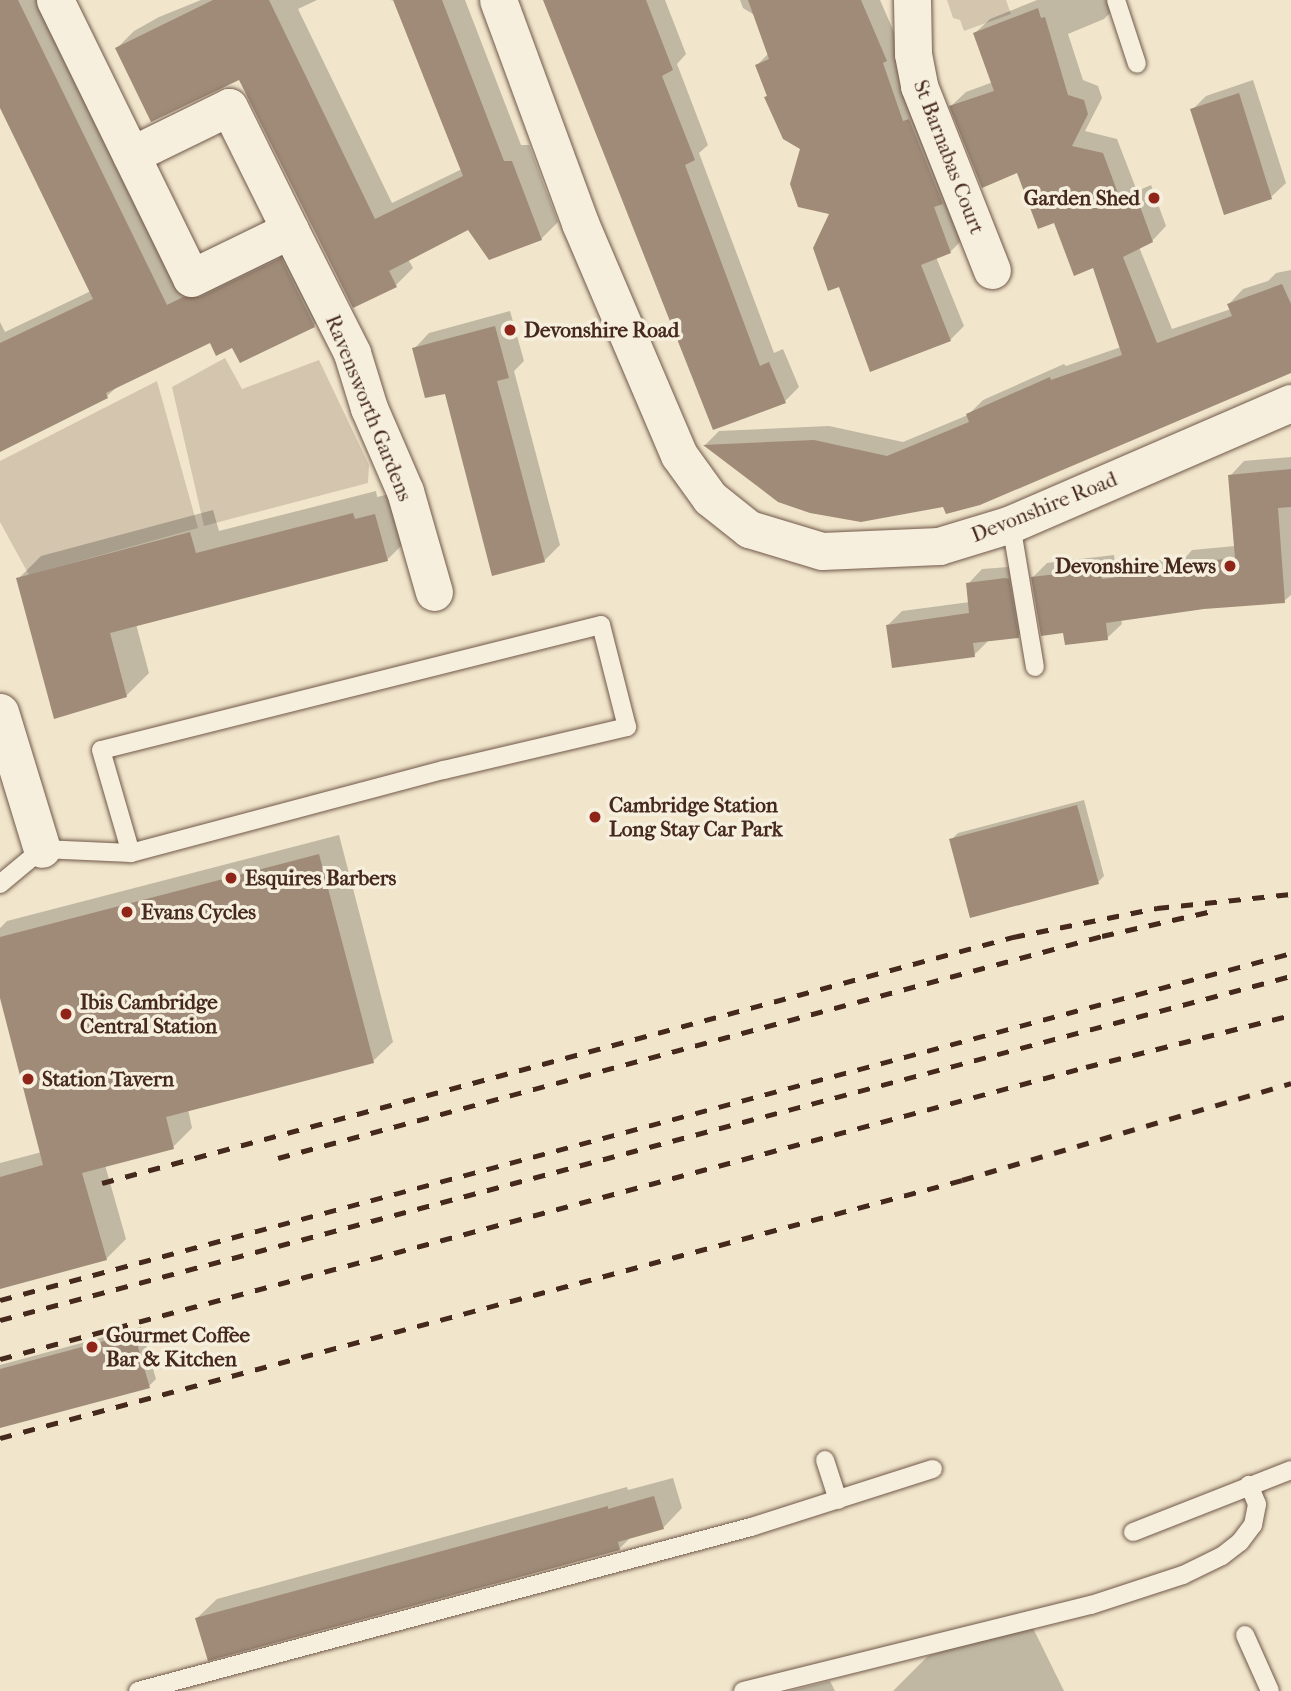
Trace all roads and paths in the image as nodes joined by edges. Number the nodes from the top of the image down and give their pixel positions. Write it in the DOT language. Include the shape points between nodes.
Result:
graph roads {
  1 [pos="55,0"];
  2 [pos="498,0"];
  3 [pos="912,0"];
  4 [pos="1116,0"];
  5 [pos="1137,64"];
  6 [pos="131,155"];
  7 [pos="290,230"];
  8 [pos="992,270"];
  9 [pos="1291,403"];
  10 [pos="1011,524"];
  11 [pos="434,592"];
  12 [pos="1035,667"];
  13 [pos="0,712"];
  14 [pos="42,849"];
  15 [pos="131,853"];
  16 [pos="0,884"];
  17 [pos="825,1460"];
  18 [pos="933,1469"];
  19 [pos="1291,1470"];
  20 [pos="1249,1485"];
  21 [pos="838,1500"];
  22 [pos="1133,1532"];
  23 [pos="1245,1635"];
  24 [pos="138,1691"];
  25 [pos="743,1691"];
  26 [pos="1270,1691"];
  1 -- 6 [label="street"];
  2 -- 10 [label="street, Devonshire Road" via="602,274 680,455 710,498 749,528 822,551 939,546"];
  3 -- 8 [label="street, St Barnabas Court" via="919,86"];
  4 -- 5 [label="lane"];
  6 -- 7 [label="street, Ravensworth Gardens" via="229,107"];
  6 -- 7 [label="street" via="191,278"];
  7 -- 11 [label="street, Ravensworth Gardens" via="352,353 369,408 405,491"];
  9 -- 10 [label="street, Devonshire Road"];
  10 -- 12 [label="lane"];
  13 -- 14 [label="street"];
  14 -- 15 [label="lane"];
  14 -- 16 [label="lane"];
  15 -- 15 [label="lane" via="101,750 601,625 627,727 444,769"];
  17 -- 21 [label="lane"];
  18 -- 21 [label="lane"];
  19 -- 20 [label="lane"];
  20 -- 22 [label="lane"];
  20 -- 25 [label="lane" via="1257,1504 1253,1525 1222,1556 1183,1575 1091,1605"];
  21 -- 24 [label="lane"];
  23 -- 26 [label="lane"];
}
